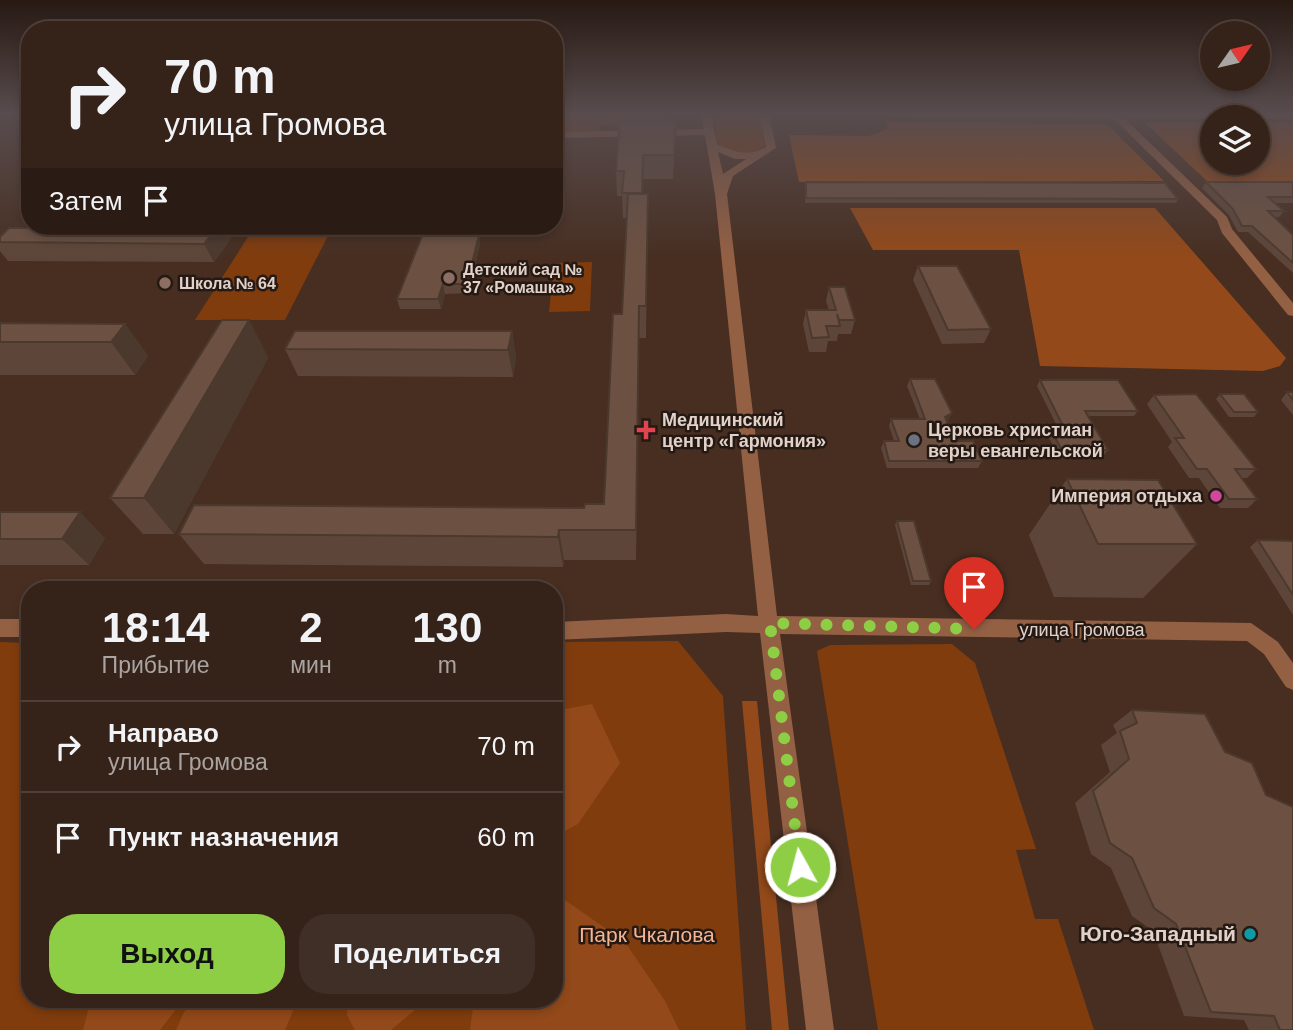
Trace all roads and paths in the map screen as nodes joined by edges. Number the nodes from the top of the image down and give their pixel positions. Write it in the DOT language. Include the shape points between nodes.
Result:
graph roads {
  1 [pos="714,161"];
  2 [pos="750,161"];
  3 [pos="1163,161"];
  4 [pos="721,194"];
  5 [pos="1293,312"];
  6 [pos="770,623"];
  7 [pos="0,628"];
  8 [pos="21,628"];
  9 [pos="563,631"];
  10 [pos="1293,680"];
  11 [pos="820,1030"];
  1 -- 4 [label="street"];
  2 -- 4 [label="street" via="728,174"];
  3 -- 5 [label="street" via="1223,219 1226,230"];
  4 -- 6 [label="street"];
  6 -- 9 [label="street, улица Громова"];
  6 -- 10 [label="street, улица Громова" via="1251,632 1271,648"];
  6 -- 11 [label="street"];
  7 -- 8 [label="street"];
}
